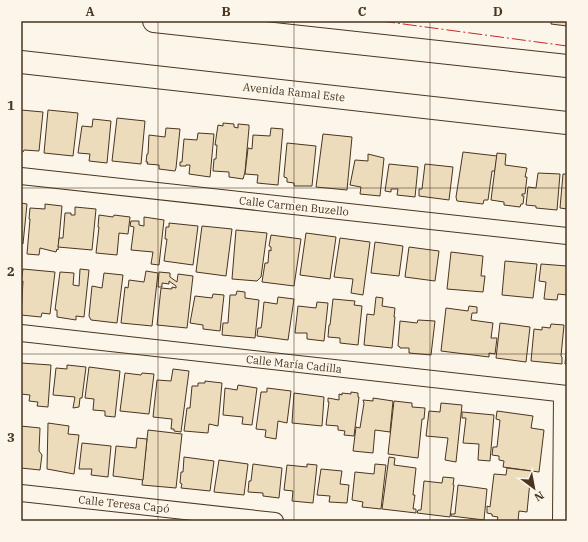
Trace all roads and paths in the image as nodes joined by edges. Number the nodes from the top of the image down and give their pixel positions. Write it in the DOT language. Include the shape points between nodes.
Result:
graph roads {
  1 [pos="154,21"];
  2 [pos="21,62"];
  3 [pos="567,66"];
  4 [pos="567,123"];
  5 [pos="21,176"];
  6 [pos="567,236"];
  7 [pos="21,333"];
  8 [pos="565,394"];
  9 [pos="21,493"];
  10 [pos="275,521"];
  11 [pos="561,521"];
  1 -- 3 [label="main road"];
  2 -- 4 [label="main road, Avenida Ramal Este"];
  5 -- 6 [label="street, Calle Carmen Buzello"];
  7 -- 8 [label="street, Calle María Cadilla"];
  8 -- 11 [label="street"];
  9 -- 10 [label="street, Calle Teresa Capó"];
}
